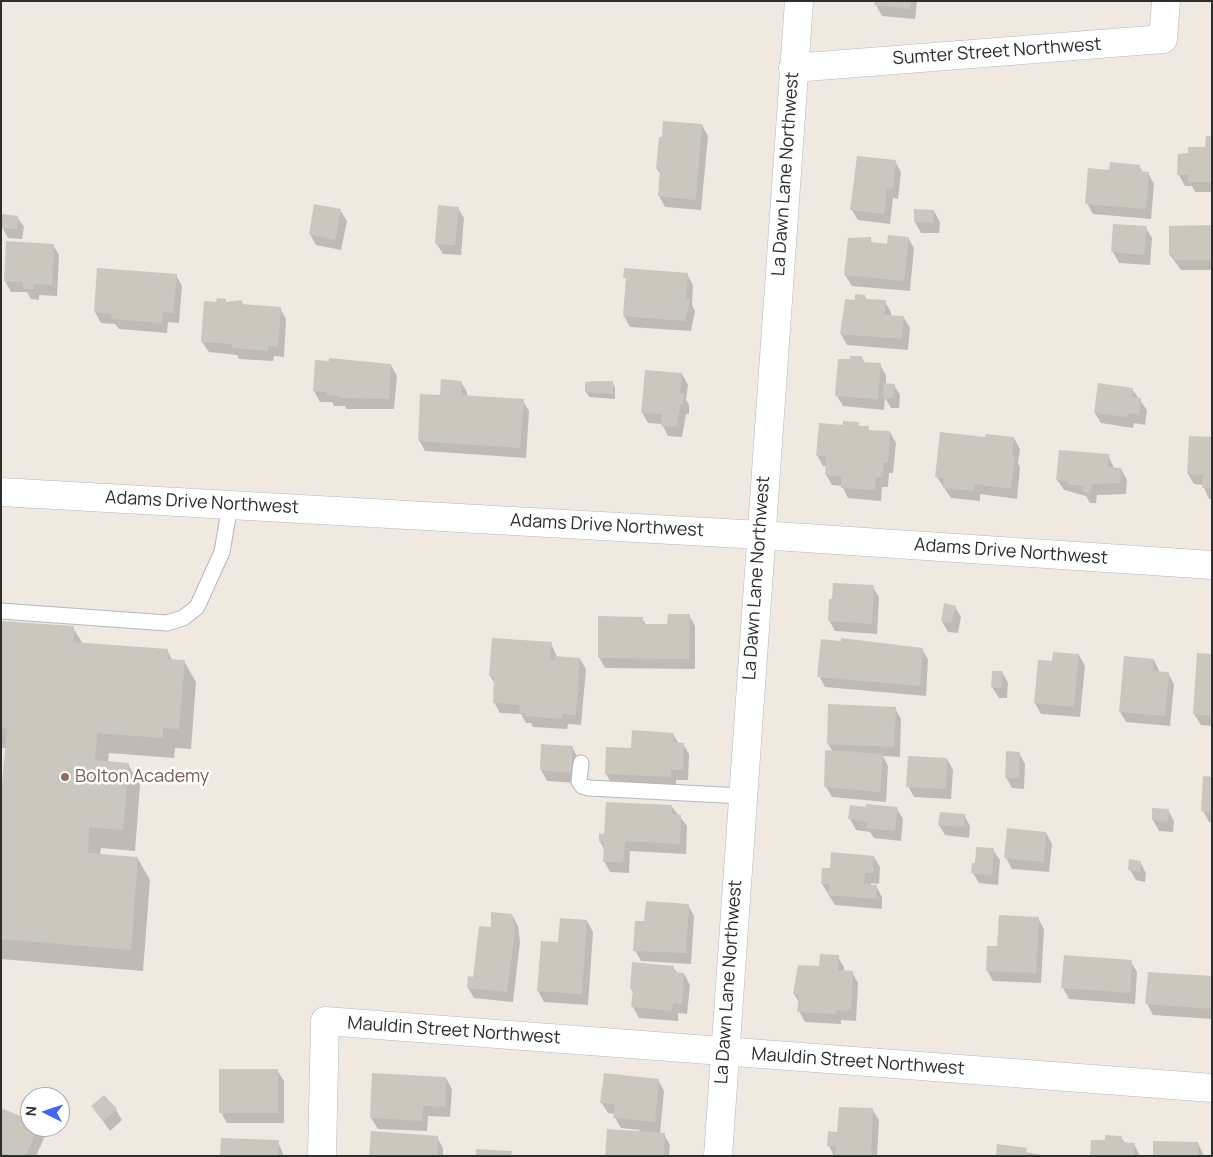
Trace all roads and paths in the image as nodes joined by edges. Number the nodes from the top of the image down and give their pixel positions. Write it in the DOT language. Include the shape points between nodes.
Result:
graph roads {
  1 [pos="799,1"];
  2 [pos="1166,1"];
  3 [pos="793,68"];
  4 [pos="1,492"];
  5 [pos="230,505"];
  6 [pos="760,535"];
  7 [pos="1212,565"];
  8 [pos="1,611"];
  9 [pos="581,762"];
  10 [pos="742,796"];
  11 [pos="725,1052"];
  12 [pos="1212,1088"];
  13 [pos="322,1156"];
  14 [pos="718,1156"];
  1 -- 3 [label="street, La Dawn Lane Northwest"];
  2 -- 3 [label="street, Sumter Street Northwest" via="1163,39"];
  3 -- 6 [label="street, La Dawn Lane Northwest"];
  4 -- 5 [label="street, Adams Drive Northwest"];
  5 -- 6 [label="street, Adams Drive Northwest"];
  5 -- 8 [label="lane" via="222,552 197,607 183,618 167,623"];
  6 -- 7 [label="street, Adams Drive Northwest"];
  6 -- 10 [label="street, La Dawn Lane Northwest"];
  9 -- 10 [label="lane" via="579,782 589,788"];
  10 -- 11 [label="street, La Dawn Lane Northwest"];
  11 -- 12 [label="street, Mauldin Street Northwest"];
  11 -- 13 [label="street, Mauldin Street Northwest" via="325,1022"];
  11 -- 14 [label="street, La Dawn Lane Northwest"];
}
